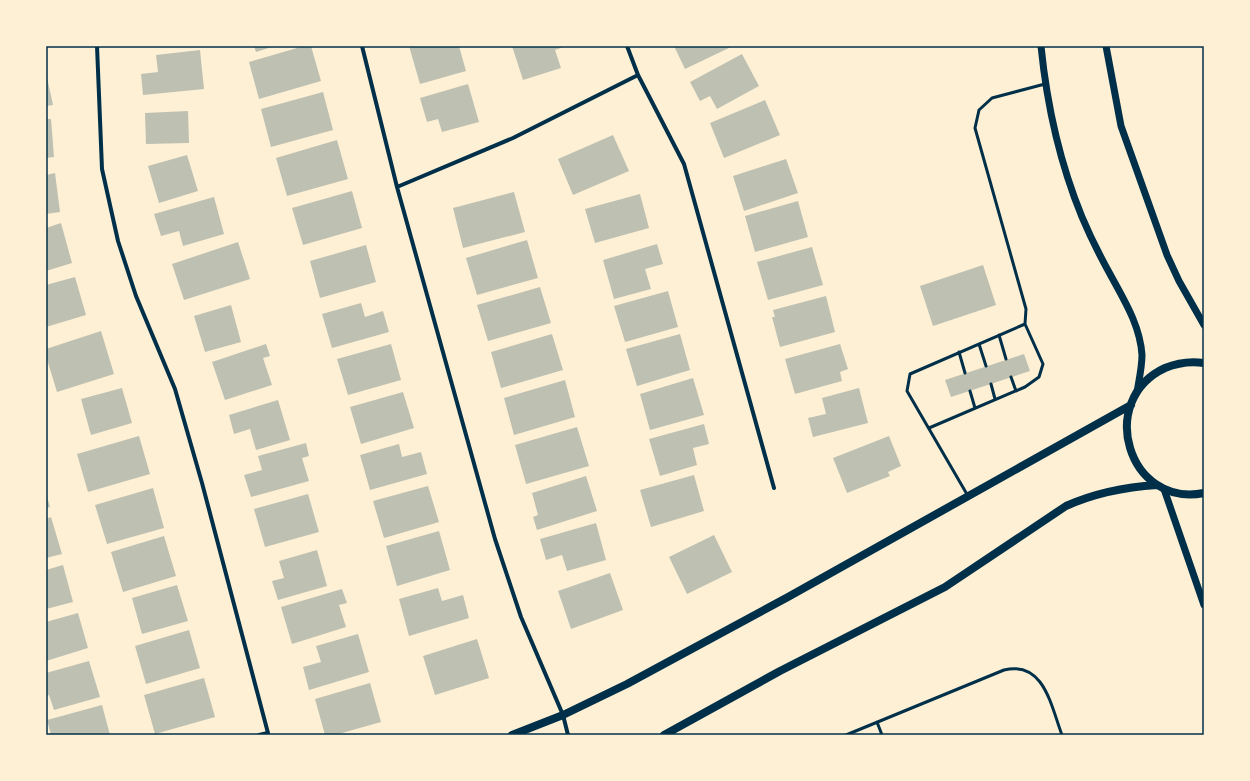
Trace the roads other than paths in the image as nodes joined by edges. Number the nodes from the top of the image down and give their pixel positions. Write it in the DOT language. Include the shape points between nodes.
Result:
graph roads {
  1 [pos="97,46"];
  2 [pos="362,46"];
  3 [pos="627,46"];
  4 [pos="1041,46"];
  5 [pos="1106,46"];
  6 [pos="638,75"];
  7 [pos="1045,84"];
  8 [pos="397,187"];
  9 [pos="1025,324"];
  10 [pos="1204,325"];
  11 [pos="999,336"];
  12 [pos="979,344"];
  13 [pos="959,352"];
  14 [pos="1006,359"];
  15 [pos="1204,363"];
  16 [pos="986,366"];
  17 [pos="965,373"];
  18 [pos="1011,377"];
  19 [pos="991,384"];
  20 [pos="970,391"];
  21 [pos="1016,391"];
  22 [pos="1137,392"];
  23 [pos="995,400"];
  24 [pos="1131,405"];
  25 [pos="975,408"];
  26 [pos="928,428"];
  27 [pos="1160,487"];
  28 [pos="774,488"];
  29 [pos="1204,493"];
  30 [pos="968,496"];
  31 [pos="1204,605"];
  32 [pos="563,715"];
  33 [pos="877,722"];
  34 [pos="259,735"];
  35 [pos="512,735"];
  36 [pos="568,735"];
  37 [pos="664,735"];
  38 [pos="846,735"];
  39 [pos="882,735"];
  40 [pos="1062,735"];
  1 -- 34 [label="street" via="102,169 118,241 136,296 175,389 202,483 268,733"];
  2 -- 8 [label="street"];
  3 -- 6 [label="street"];
  4 -- 7 [label="street"];
  5 -- 10 [label="street" via="1120,126 1167,255"];
  6 -- 8 [label="street" via="513,138"];
  6 -- 28 [label="street" via="684,164"];
  7 -- 9 [label="lane" via="992,98 979,110 975,128 1026,308"];
  7 -- 22 [label="street" via="1053,132 1082,217 1137,326 1142,357"];
  8 -- 32 [label="street" via="495,539 521,617"];
  9 -- 11 [label="lane"];
  9 -- 21 [label="lane" via="1043,364 1039,377"];
  11 -- 12 [label="lane"];
  11 -- 14 [label="lane"];
  12 -- 13 [label="lane"];
  12 -- 16 [label="lane"];
  13 -- 17 [label="lane"];
  13 -- 26 [label="lane" via="910,374 907,391"];
  15 -- 22 [label="main road" via="1186,362 1172,365 1147,380"];
  18 -- 21 [label="lane"];
  19 -- 23 [label="lane"];
  20 -- 25 [label="lane"];
  21 -- 23 [label="lane"];
  22 -- 24 [label="main road"];
  23 -- 25 [label="lane"];
  24 -- 27 [label="main road" via="1127,419 1130,449 1148,478"];
  24 -- 30 [label="main road"];
  25 -- 26 [label="lane"];
  26 -- 30 [label="lane"];
  27 -- 29 [label="main road" via="1184,494"];
  27 -- 31 [label="street"];
  27 -- 37 [label="main road" via="1128,487 1085,497 1066,506 945,588 780,671"];
  30 -- 32 [label="main road" via="626,684"];
  32 -- 35 [label="main road"];
  32 -- 36 [label="street"];
  33 -- 38 [label="lane"];
  33 -- 39 [label="lane"];
  33 -- 40 [label="lane" via="1014,667 1026,670 1037,677 1045,689"];
}
